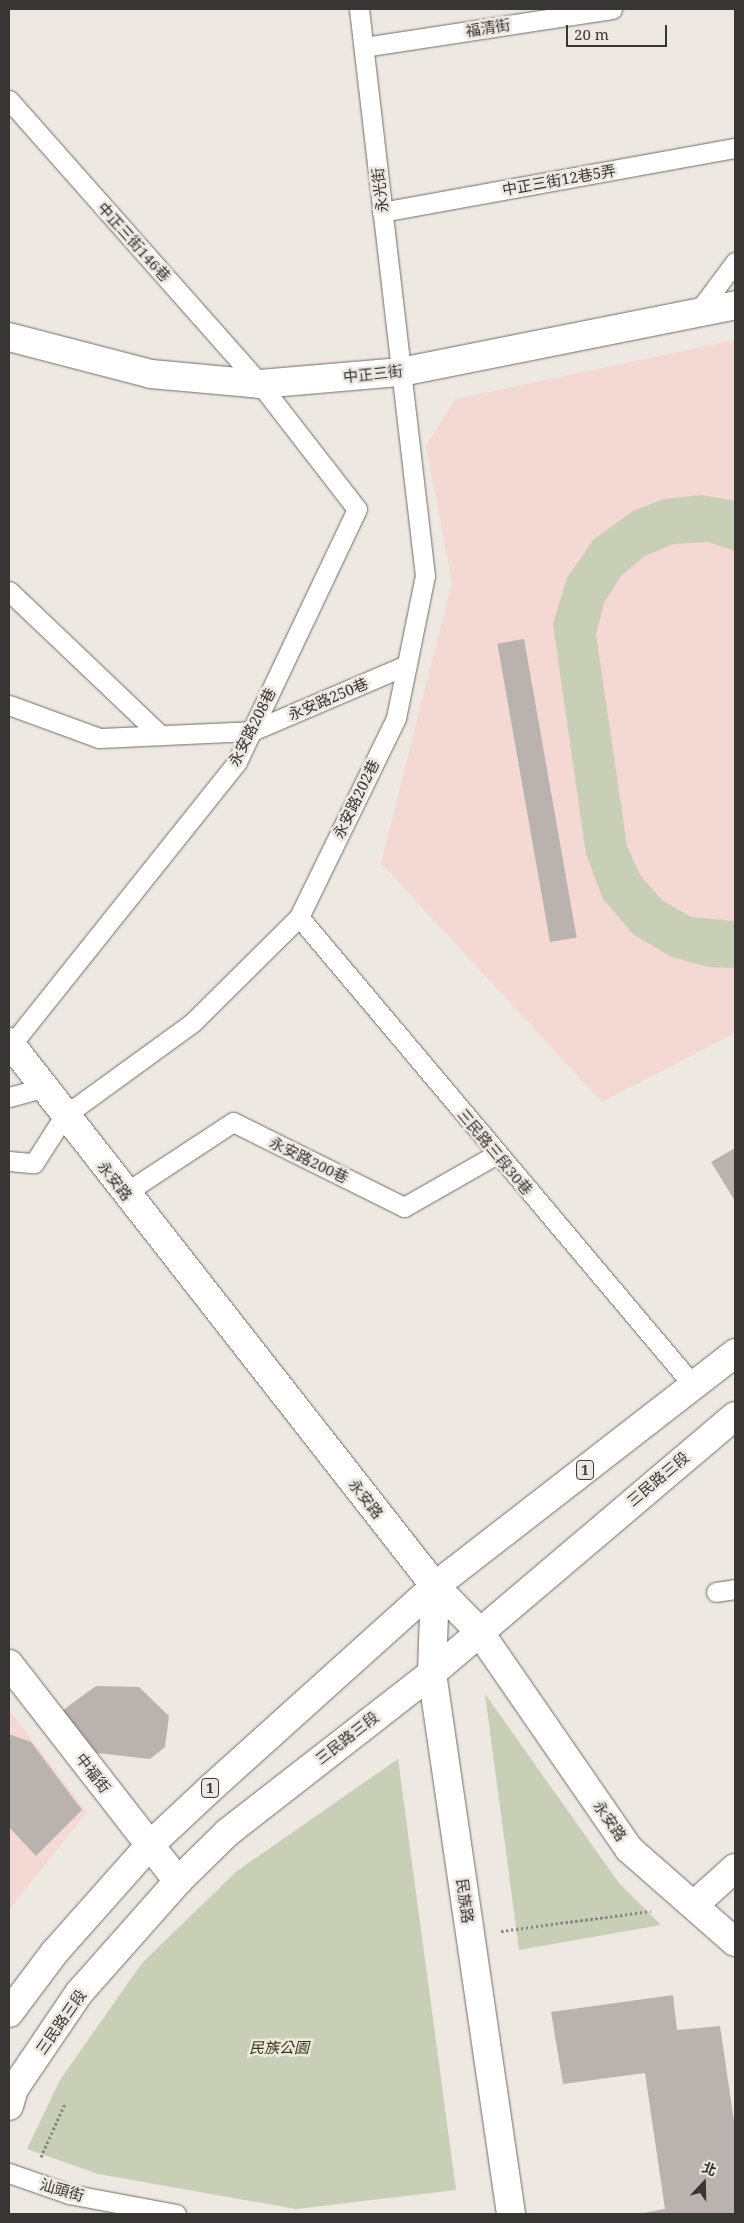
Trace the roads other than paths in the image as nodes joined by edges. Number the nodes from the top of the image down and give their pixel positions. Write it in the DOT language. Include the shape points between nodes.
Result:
graph roads {
  1 [pos="359,9"];
  2 [pos="608,9"];
  3 [pos="364,47"];
  4 [pos="9,100"];
  5 [pos="735,148"];
  6 [pos="382,212"];
  7 [pos="735,262"];
  8 [pos="735,305"];
  9 [pos="698,313"];
  10 [pos="9,337"];
  11 [pos="401,372"];
  12 [pos="260,384"];
  13 [pos="9,591"];
  14 [pos="407,665"];
  15 [pos="9,706"];
  16 [pos="252,731"];
  17 [pos="160,735"];
  18 [pos="298,917"];
  19 [pos="10,1044"];
  20 [pos="43,1088"];
  21 [pos="9,1097"];
  22 [pos="64,1116"];
  23 [pos="497,1154"];
  24 [pos="9,1161"];
  25 [pos="125,1193"];
  26 [pos="735,1353"];
  27 [pos="693,1385"];
  28 [pos="735,1416"];
  29 [pos="436,1586"];
  30 [pos="735,1589"];
  31 [pos="716,1592"];
  32 [pos="478,1630"];
  33 [pos="9,1664"];
  34 [pos="432,1673"];
  35 [pos="150,1845"];
  36 [pos="735,1868"];
  37 [pos="178,1882"];
  38 [pos="694,1905"];
  39 [pos="735,1942"];
  40 [pos="9,2012"];
  41 [pos="9,2106"];
  42 [pos="9,2173"];
  43 [pos="176,2214"];
  44 [pos="511,2214"];
  1 -- 3 [label="lane, 永光街"];
  2 -- 3 [label="lane, 福清街"];
  3 -- 6 [label="lane, 永光街"];
  4 -- 12 [label="lane, 中正三街146巷"];
  5 -- 6 [label="lane, 中正三街12巷5弄"];
  6 -- 11 [label="lane, 永光街"];
  7 -- 9 [label="lane"];
  8 -- 9 [label="main road, 中正三街"];
  9 -- 11 [label="main road, 中正三街"];
  10 -- 12 [label="main road, 中正三街" via="151,374"];
  11 -- 12 [label="main road, 中正三街"];
  11 -- 14 [label="lane, 永安路202巷" via="425,576"];
  12 -- 16 [label="lane, 永安路208巷" via="357,509"];
  13 -- 17 [label="lane"];
  14 -- 16 [label="lane, 永安路250巷"];
  14 -- 18 [label="lane, 永安路202巷" via="396,718"];
  15 -- 17 [label="lane, 永安路250巷" via="98,738"];
  16 -- 17 [label="lane, 永安路250巷"];
  16 -- 19 [label="lane, 永安路208巷" via="237,762"];
  18 -- 22 [label="lane, 永安路202巷" via="192,1023"];
  18 -- 23 [label="lane, 三民路三段30巷"];
  19 -- 20 [label="main road, 永安路"];
  20 -- 21 [label="lane"];
  20 -- 22 [label="main road, 永安路"];
  22 -- 24 [label="lane" via="34,1163"];
  22 -- 25 [label="main road, 永安路"];
  23 -- 25 [label="lane, 永安路200巷" via="404,1207 233,1122"];
  23 -- 27 [label="lane, 三民路三段30巷"];
  25 -- 29 [label="main road, 永安路"];
  26 -- 27 [label="main road, 1"];
  27 -- 29 [label="main road, 1"];
  28 -- 32 [label="main road, 三民路三段"];
  29 -- 32 [label="main road, 永安路"];
  29 -- 34 [label="main road, 民族路"];
  29 -- 35 [label="main road, 1"];
  30 -- 31 [label="lane"];
  32 -- 34 [label="main road, 三民路三段"];
  32 -- 38 [label="main road, 永安路" via="629,1849"];
  33 -- 35 [label="main road, 中福街"];
  34 -- 37 [label="main road, 三民路三段" via="228,1832"];
  34 -- 44 [label="main road, 民族路"];
  35 -- 37 [label="main road, 中福街"];
  35 -- 40 [label="main road, 1" via="54,1953"];
  36 -- 38 [label="main road"];
  37 -- 41 [label="main road, 三民路三段" via="79,1993 14,2089"];
  38 -- 39 [label="main road, 永安路"];
  42 -- 43 [label="lane, 汕頭街" via="69,2194"];
}
